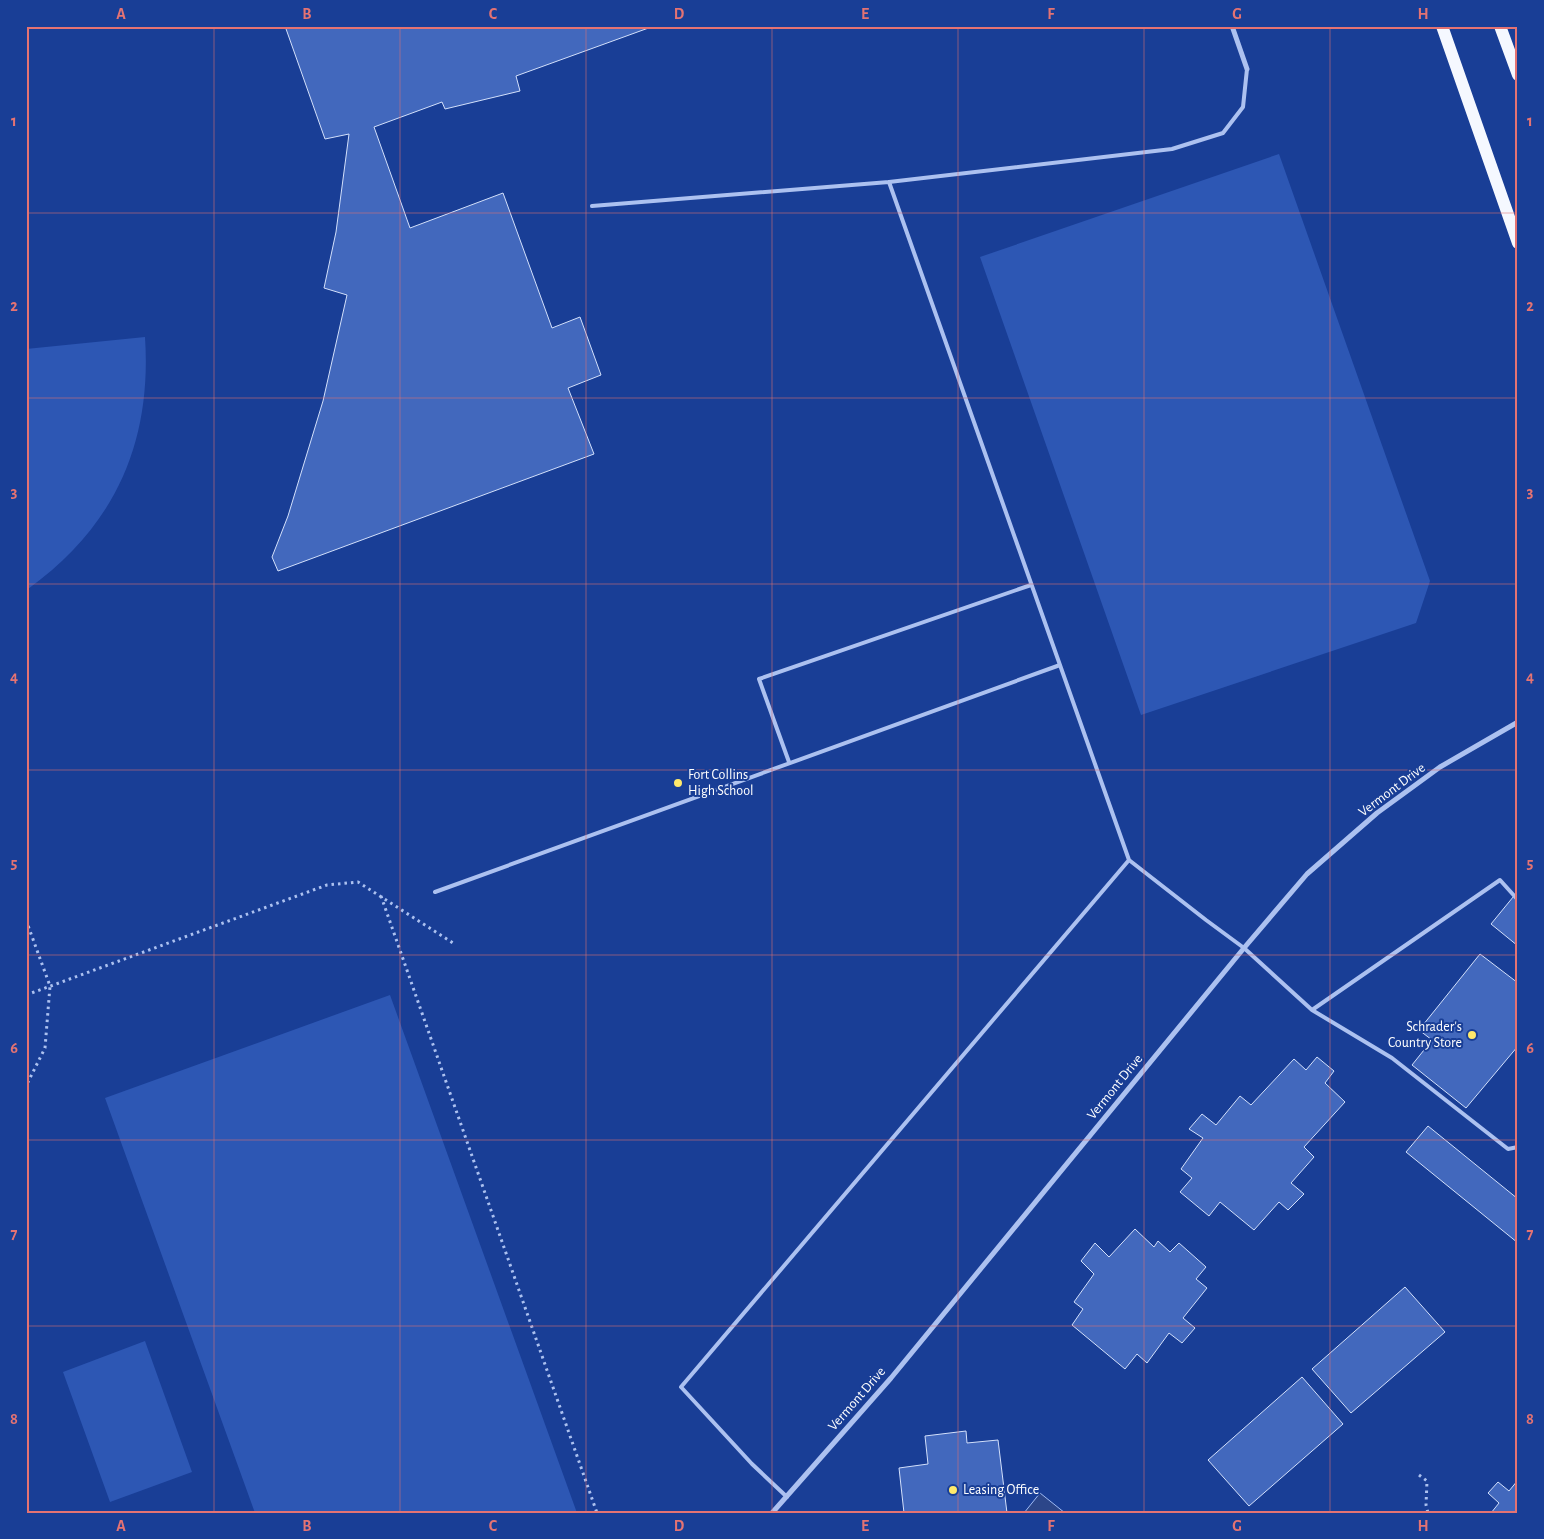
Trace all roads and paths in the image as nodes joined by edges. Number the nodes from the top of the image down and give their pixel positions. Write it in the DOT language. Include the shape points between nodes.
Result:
graph roads {
  1 [pos="1232,26"];
  2 [pos="1442,26"];
  3 [pos="1500,26"];
  4 [pos="1247,69"];
  5 [pos="1518,75"];
  6 [pos="889,182"];
  7 [pos="592,206"];
  8 [pos="1518,243"];
  9 [pos="1031,585"];
  10 [pos="1060,665"];
  11 [pos="1518,722"];
  12 [pos="789,762"];
  13 [pos="1129,860"];
  14 [pos="435,892"];
  15 [pos="381,896"];
  16 [pos="1518,900"];
  17 [pos="26,920"];
  18 [pos="454,943"];
  19 [pos="1244,948"];
  20 [pos="50,986"];
  21 [pos="26,995"];
  22 [pos="1312,1010"];
  23 [pos="26,1086"];
  24 [pos="1518,1147"];
  25 [pos="1419,1476"];
  26 [pos="787,1497"];
  27 [pos="597,1513"];
  28 [pos="772,1513"];
  29 [pos="1428,1513"];
  1 -- 4 [label="street"];
  2 -- 8 [label="main road"];
  3 -- 5 [label="main road"];
  4 -- 6 [label="lane" via="1243,107 1223,133 1189,144 1172,149"];
  6 -- 7 [label="lane"];
  6 -- 9 [label="lane"];
  9 -- 10 [label="lane"];
  9 -- 12 [label="lane" via="759,679"];
  10 -- 12 [label="lane"];
  10 -- 13 [label="lane"];
  11 -- 19 [label="street, Vermont Drive" via="1440,767 1377,813 1307,874"];
  12 -- 14 [label="lane"];
  13 -- 19 [label="lane"];
  13 -- 26 [label="lane" via="681,1387"];
  15 -- 18 [label="path"];
  15 -- 20 [label="path" via="358,882 327,885"];
  15 -- 27 [label="path"];
  16 -- 22 [label="lane" via="1500,880"];
  17 -- 20 [label="path"];
  19 -- 22 [label="lane"];
  19 -- 26 [label="street, Vermont Drive" via="891,1378"];
  20 -- 21 [label="path"];
  20 -- 23 [label="path" via="44,1048"];
  22 -- 24 [label="lane" via="1392,1058 1508,1149"];
  25 -- 29 [label="path" via="1427,1481"];
  26 -- 28 [label="street, Vermont Drive"];
}
